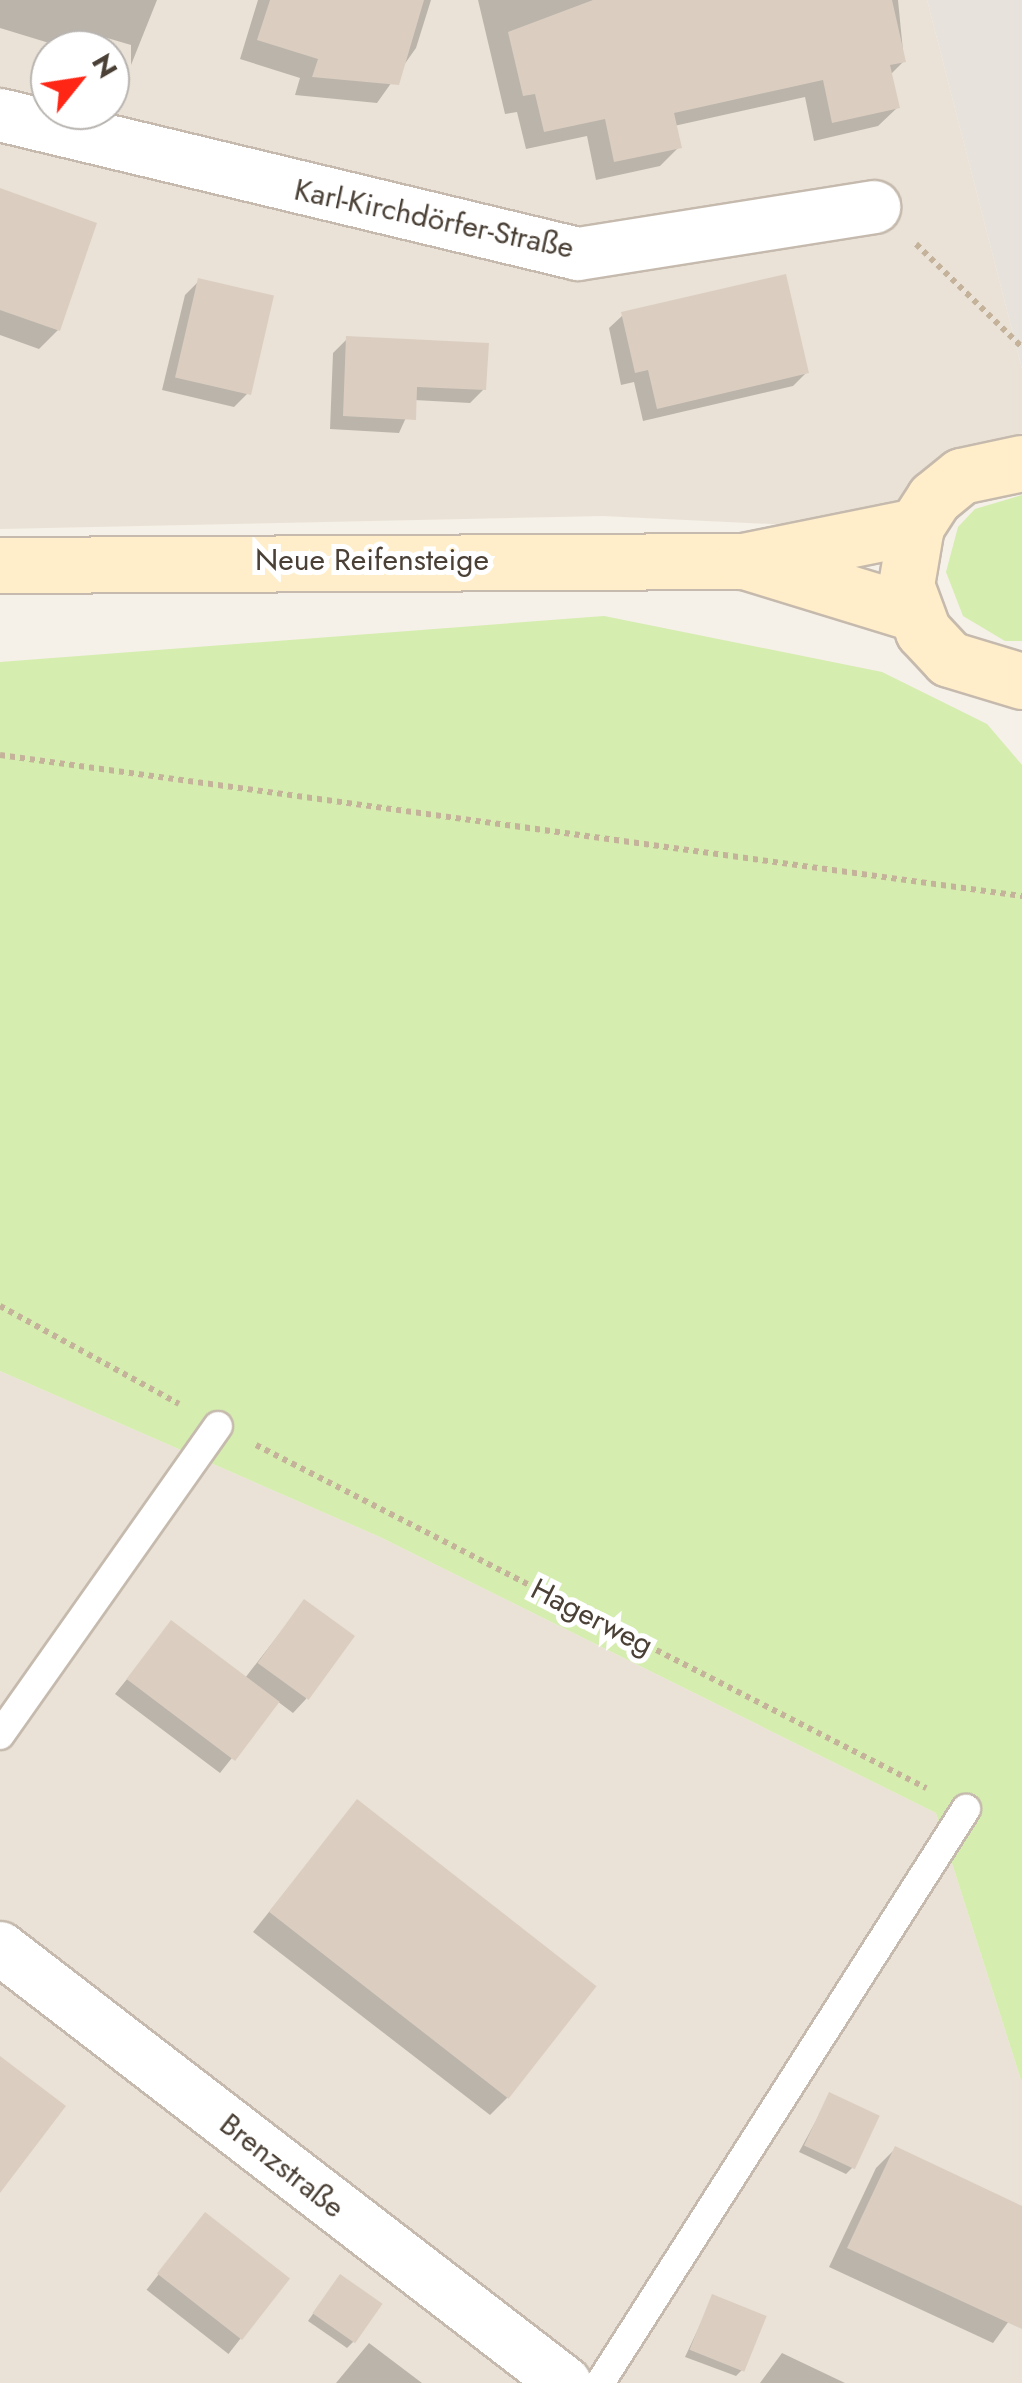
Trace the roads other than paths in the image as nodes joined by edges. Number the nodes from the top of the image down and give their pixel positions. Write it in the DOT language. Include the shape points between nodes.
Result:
graph roads {
  1 [pos="0,115"];
  2 [pos="874,207"];
  3 [pos="1022,463"];
  4 [pos="916,526"];
  5 [pos="744,561"];
  6 [pos="0,565"];
  7 [pos="914,613"];
  8 [pos="1022,681"];
  9 [pos="218,1426"];
  10 [pos="0,1734"];
  11 [pos="966,1809"];
  12 [pos="0,1948"];
  13 [pos="565,2383"];
  14 [pos="600,2383"];
  1 -- 2 [label="street, Karl-Kirchdörfer-Straße" via="578,254"];
  3 -- 4 [label="main road" via="962,476"];
  4 -- 5 [label="main road, Neue Reifensteige"];
  4 -- 7 [label="main road" via="906,584"];
  5 -- 6 [label="main road, Neue Reifensteige"];
  5 -- 7 [label="main road, Neue Reifensteige"];
  7 -- 8 [label="main road" via="949,659"];
  9 -- 10 [label="lane"];
  11 -- 14 [label="lane"];
  12 -- 13 [label="street, Brenzstraße"];
}
